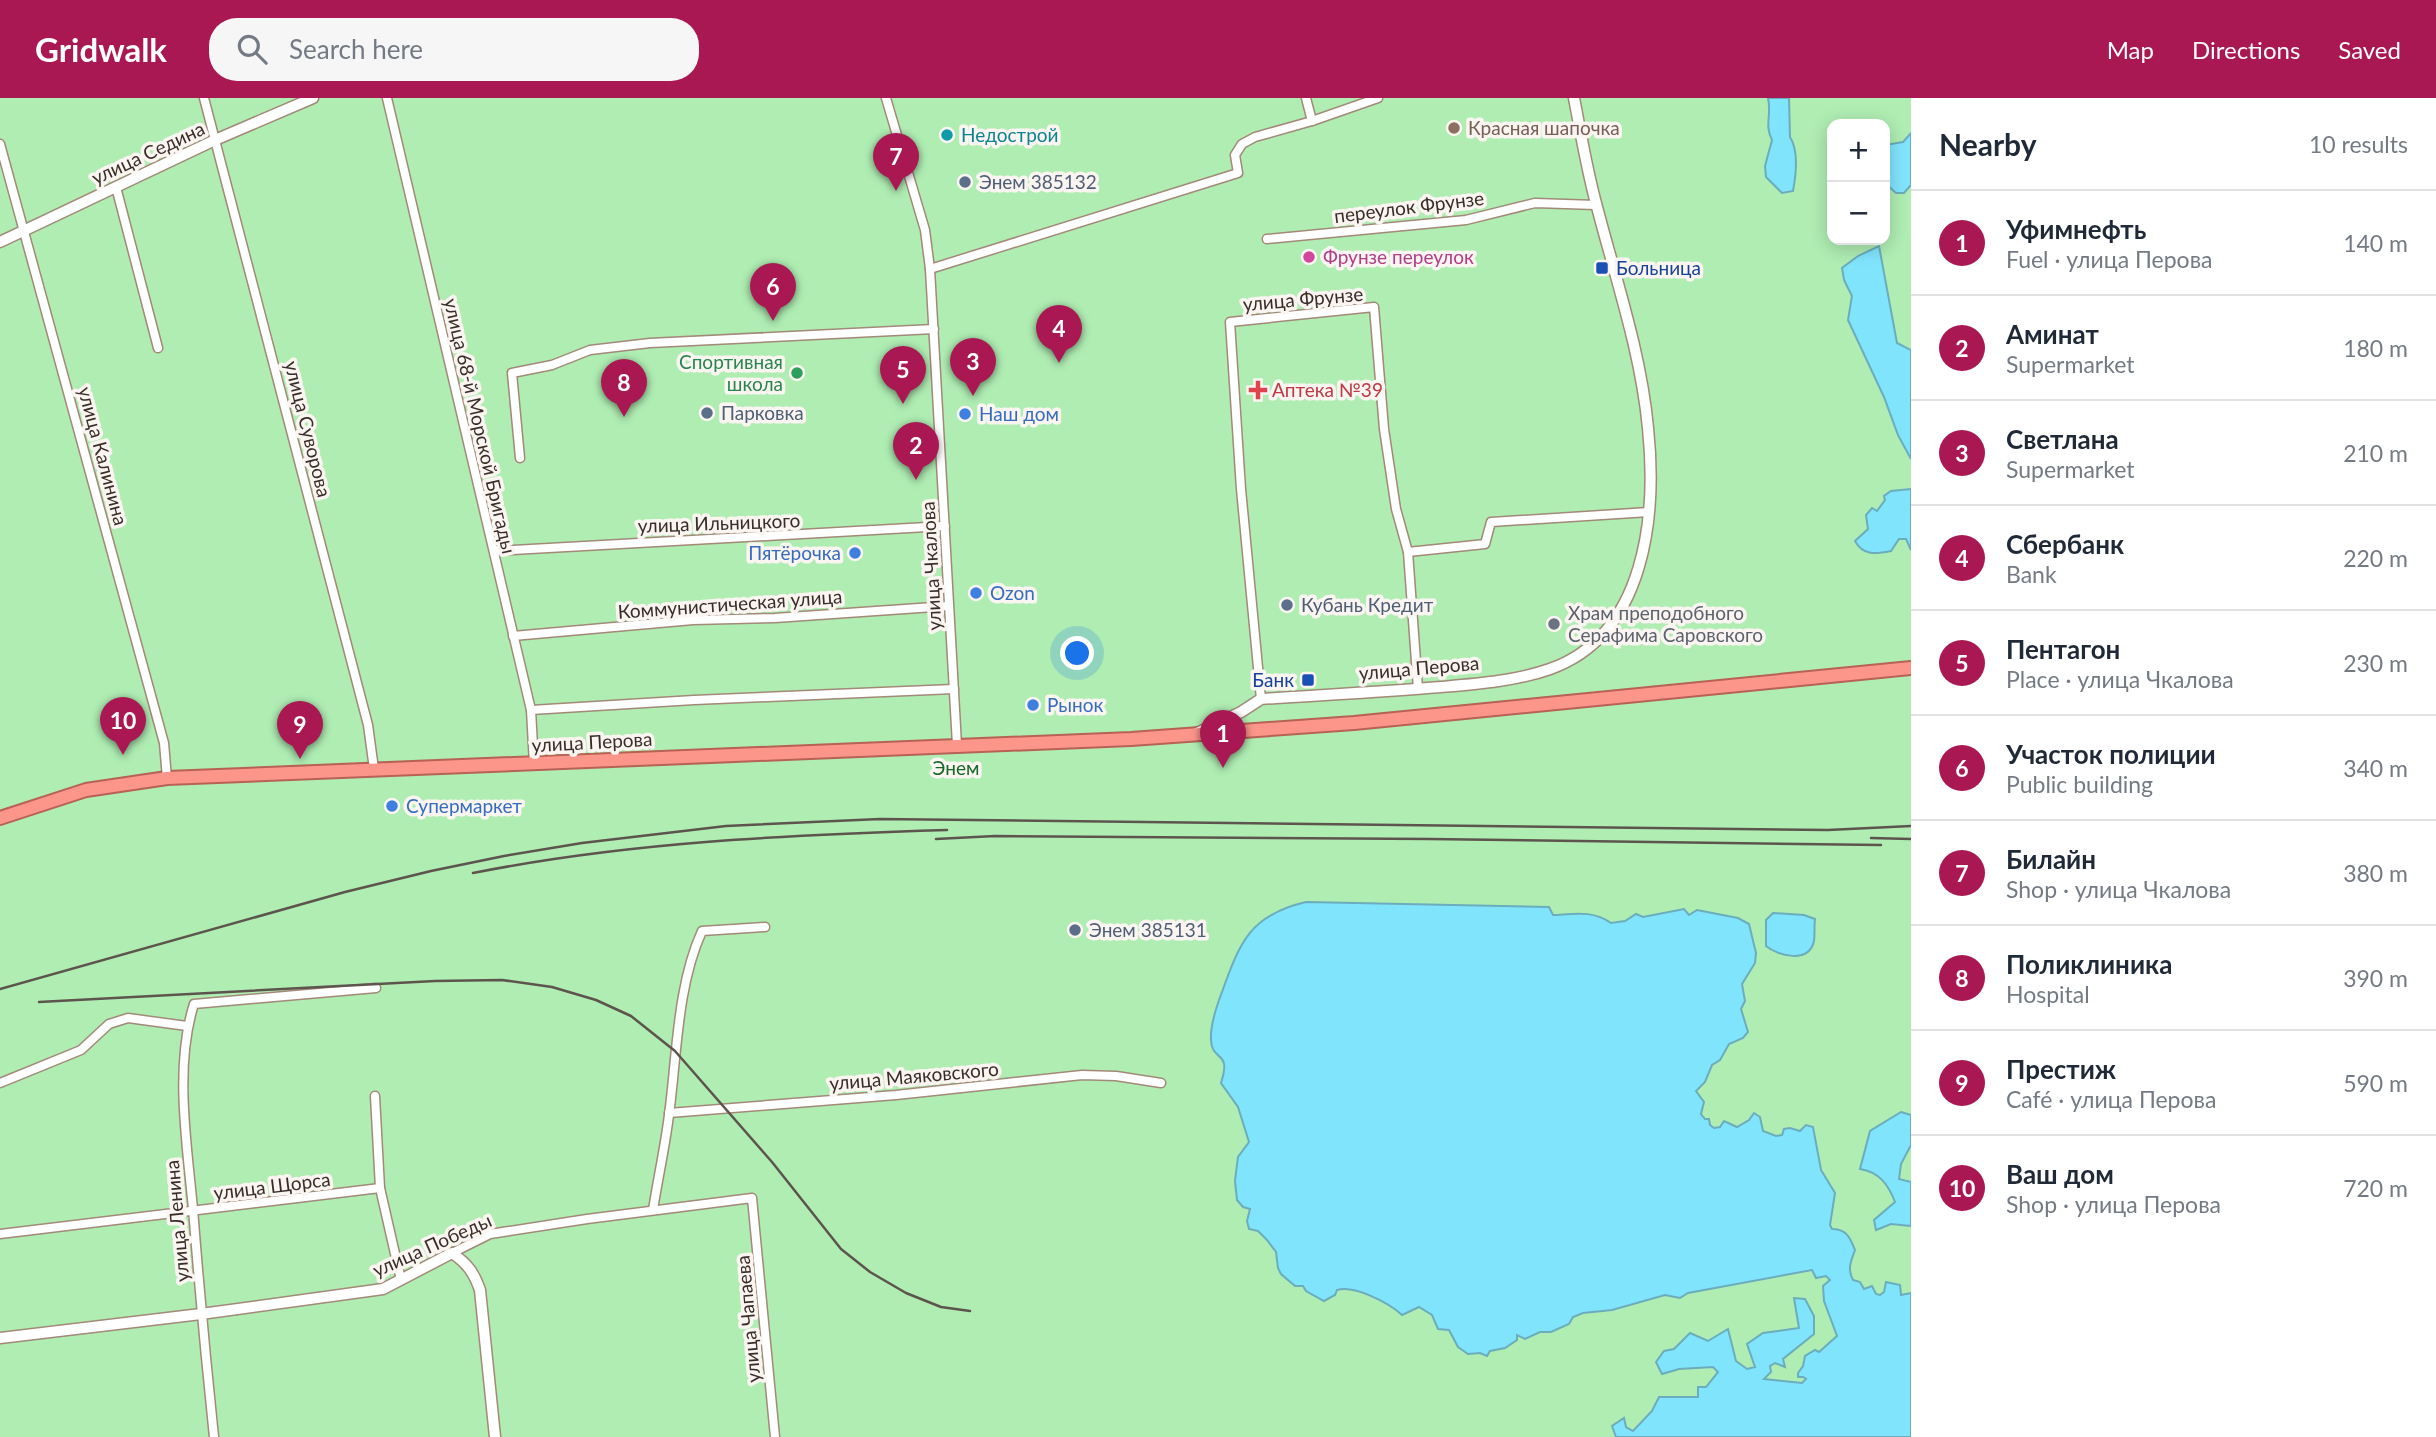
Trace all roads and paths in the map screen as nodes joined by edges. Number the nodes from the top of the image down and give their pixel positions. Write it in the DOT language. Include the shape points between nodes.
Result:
graph roads {
  1 [pos="204,98"];
  2 [pos="313,98"];
  3 [pos="387,98"];
  4 [pos="886,98"];
  5 [pos="1306,98"];
  6 [pos="1378,98"];
  7 [pos="1574,98"];
  8 [pos="1312,121"];
  9 [pos="215,140"];
  10 [pos="0,145"];
  11 [pos="116,187"];
  12 [pos="1596,205"];
  13 [pos="24,231"];
  14 [pos="1267,239"];
  15 [pos="0,242"];
  16 [pos="930,269"];
  17 [pos="934,328"];
  18 [pos="158,348"];
  19 [pos="520,458"];
  20 [pos="1649,512"];
  21 [pos="945,526"];
  22 [pos="494,551"];
  23 [pos="1408,552"];
  24 [pos="948,606"];
  25 [pos="513,636"];
  26 [pos="1911,668"];
  27 [pos="954,689"];
  28 [pos="1418,689"];
  29 [pos="1261,699"];
  30 [pos="531,710"];
  31 [pos="1192,735"];
  32 [pos="957,745"];
  33 [pos="534,764"];
  34 [pos="374,769"];
  35 [pos="167,778"];
  36 [pos="0,818"];
  37 [pos="765,927"];
  38 [pos="376,988"];
  39 [pos="187,1026"];
  40 [pos="0,1083"];
  41 [pos="1161,1083"];
  42 [pos="375,1096"];
  43 [pos="669,1114"];
  44 [pos="380,1188"];
  45 [pos="752,1198"];
  46 [pos="653,1210"];
  47 [pos="193,1212"];
  48 [pos="0,1234"];
  49 [pos="452,1253"];
  50 [pos="401,1280"];
  51 [pos="201,1314"];
  52 [pos="0,1338"];
  53 [pos="214,1437"];
  54 [pos="495,1437"];
  55 [pos="775,1437"];
  1 -- 9 [label="street, улица Суворова"];
  2 -- 9 [label="street, улица Седина"];
  3 -- 22 [label="street, улица 68-й Морской Бригады"];
  4 -- 16 [label="street, улица Чкалова" via="925,230"];
  5 -- 8 [label="street"];
  6 -- 8 [label="street"];
  7 -- 12 [label="street, улица Перова"];
  8 -- 16 [label="street" via="1242,144 1235,155 1238,173"];
  9 -- 11 [label="street, улица Седина"];
  9 -- 34 [label="street, улица Суворова" via="368,726"];
  10 -- 13 [label="street, улица Калинина"];
  11 -- 13 [label="street, улица Седина"];
  11 -- 18 [label="street"];
  12 -- 14 [label="street, переулок Фрунзе" via="1535,203 1466,220"];
  12 -- 20 [label="street, улица Перова" via="1645,404"];
  13 -- 15 [label="street, улица Седина"];
  13 -- 35 [label="street, улица Калинина" via="164,743"];
  16 -- 17 [label="street, улица Чкалова"];
  17 -- 19 [label="street" via="590,349 552,365 512,373"];
  17 -- 21 [label="street, улица Чкалова"];
  20 -- 23 [label="street" via="1492,522 1485,544"];
  20 -- 28 [label="street, улица Перова" via="1639,569 1628,598 1596,642 1549,669 1474,684"];
  21 -- 22 [label="street, улица Ильницкого"];
  21 -- 24 [label="street, улица Чкалова"];
  22 -- 25 [label="street, улица 68-й Морской Бригады"];
  23 -- 28 [label="street, улица Фрунзе"];
  23 -- 29 [label="street, улица Фрунзе" via="1396,509 1384,429 1374,307 1230,321"];
  24 -- 25 [label="street, Коммунистическая улица" via="693,620"];
  24 -- 27 [label="street, улица Чкалова"];
  25 -- 30 [label="street, улица 68-й Морской Бригады"];
  26 -- 31 [label="highway, улица Перова"];
  27 -- 30 [label="street, улица Перова"];
  27 -- 32 [label="street, улица Чкалова"];
  28 -- 29 [label="street, улица Перова"];
  29 -- 31 [label="street, улица Перова"];
  30 -- 33 [label="street, улица 68-й Морской Бригады"];
  31 -- 32 [label="highway, улица Перова"];
  32 -- 33 [label="highway, улица Перова"];
  33 -- 34 [label="highway, улица Перова"];
  34 -- 35 [label="highway, улица Перова"];
  35 -- 36 [label="highway, улица Перова" via="86,790"];
  37 -- 43 [label="street" via="702,931 691,955"];
  38 -- 39 [label="street, улица Ленина" via="194,1004"];
  39 -- 40 [label="street" via="128,1018 109,1024 80,1050"];
  39 -- 47 [label="street, улица Ленина" via="183,1054"];
  41 -- 43 [label="street, улица Маяковского" via="1082,1075"];
  42 -- 44 [label="street"];
  43 -- 46 [label="street"];
  44 -- 47 [label="street, улица Щорса"];
  44 -- 50 [label="street"];
  45 -- 46 [label="street, улица Победы"];
  45 -- 55 [label="street, улица Чапаева"];
  46 -- 49 [label="street, улица Победы" via="490,1234"];
  47 -- 48 [label="street, улица Щорса"];
  47 -- 51 [label="street, улица Ленина"];
  49 -- 50 [label="street, улица Победы"];
  49 -- 54 [label="street" via="475,1274 480,1290"];
  50 -- 51 [label="street, улица Победы" via="383,1289"];
  51 -- 52 [label="street, улица Победы"];
  51 -- 53 [label="street, улица Ленина"];
}
